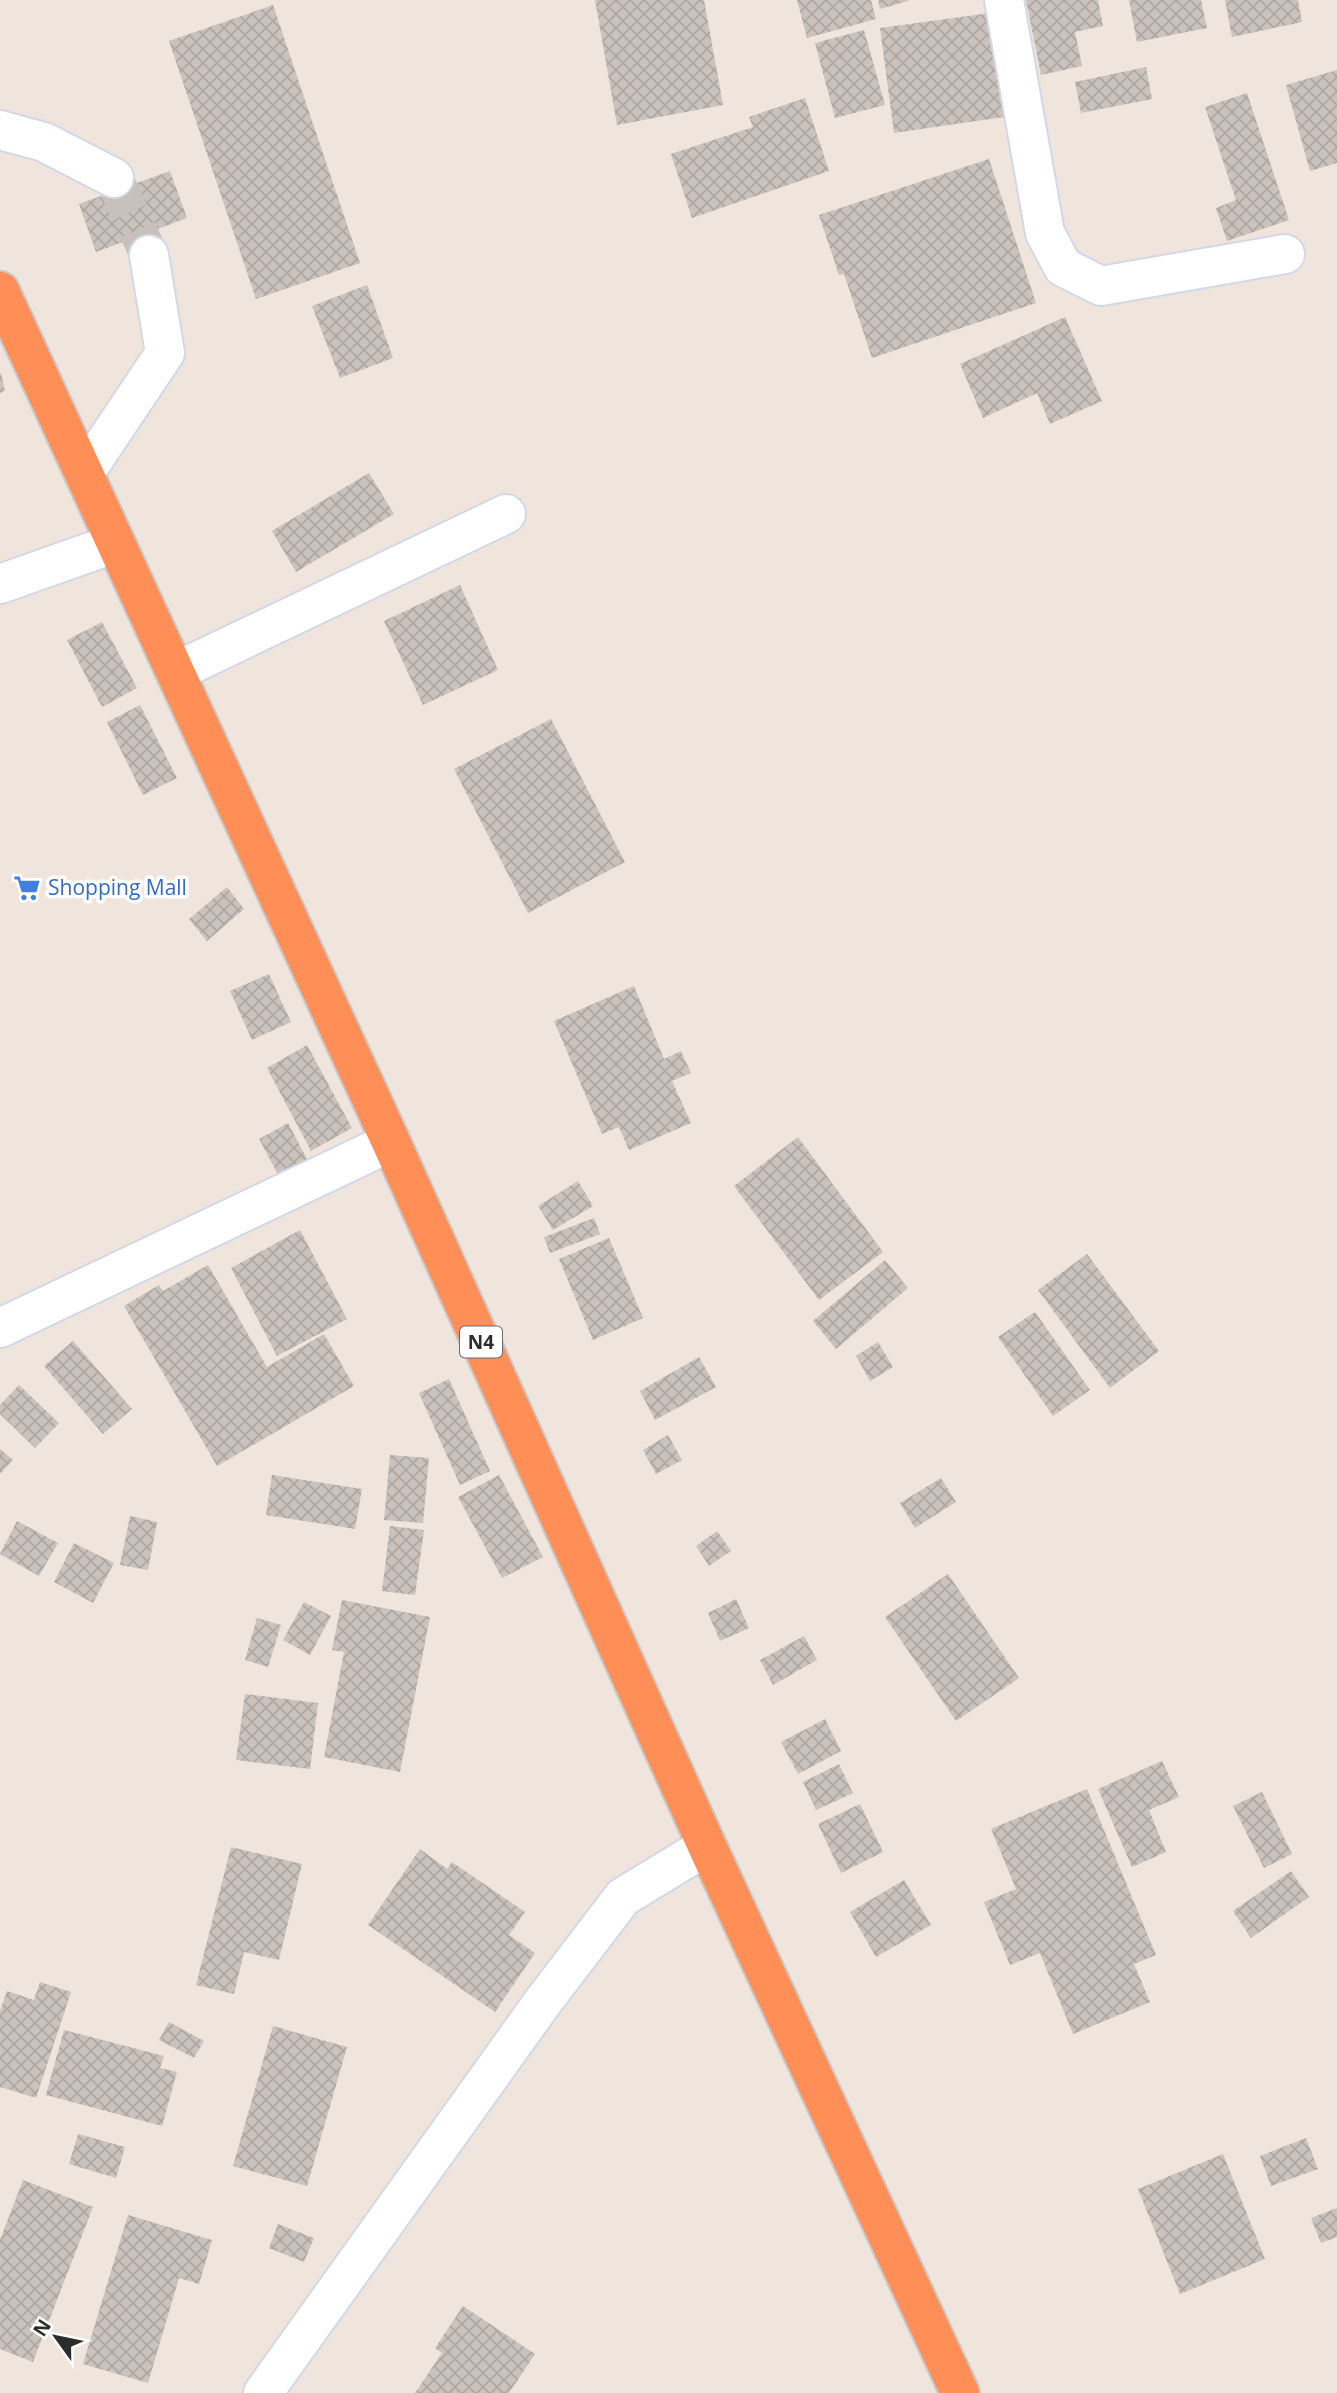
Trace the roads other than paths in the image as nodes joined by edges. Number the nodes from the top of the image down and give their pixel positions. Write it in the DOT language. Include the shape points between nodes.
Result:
graph roads {
  1 [pos="1004,0"];
  2 [pos="0,130"];
  3 [pos="114,178"];
  4 [pos="1285,254"];
  5 [pos="149,255"];
  6 [pos="0,291"];
  7 [pos="84,474"];
  8 [pos="506,514"];
  9 [pos="116,543"];
  10 [pos="0,584"];
  11 [pos="175,672"];
  12 [pos="391,1142"];
  13 [pos="0,1328"];
  14 [pos="707,1846"];
  15 [pos="263,2393"];
  16 [pos="960,2393"];
  1 -- 4 [label="street" via="1045,233 1063,267 1101,286"];
  2 -- 3 [label="street" via="44,142"];
  5 -- 7 [label="street" via="165,353"];
  6 -- 7 [label="highway, N4"];
  7 -- 9 [label="highway, N4"];
  8 -- 11 [label="street"];
  9 -- 10 [label="street"];
  9 -- 11 [label="highway, N4"];
  11 -- 12 [label="highway, N4"];
  12 -- 13 [label="street"];
  12 -- 14 [label="highway, N4"];
  14 -- 15 [label="street" via="623,1898 541,2003"];
  14 -- 16 [label="highway, N4"];
}
